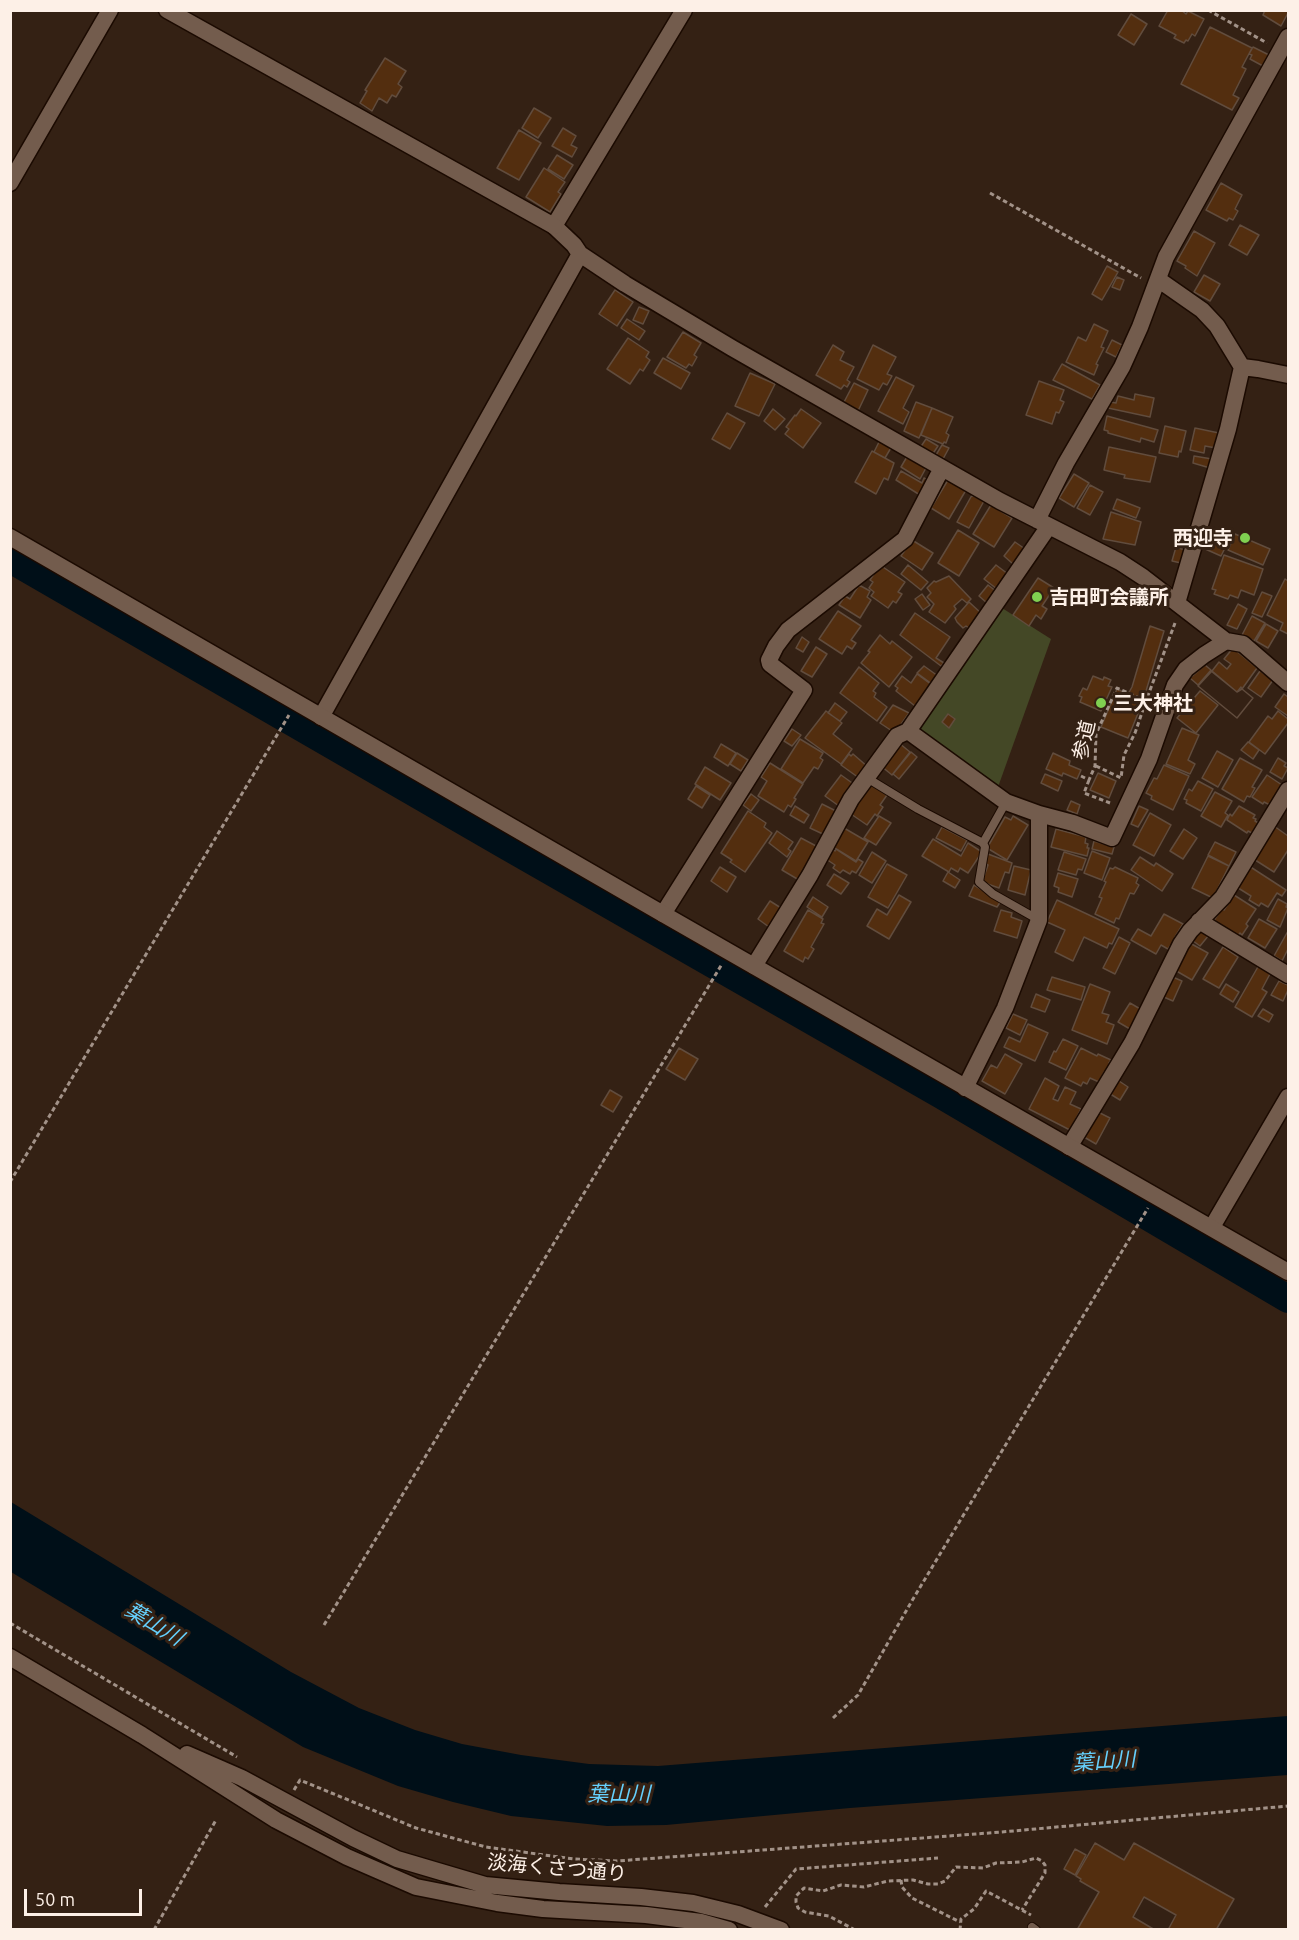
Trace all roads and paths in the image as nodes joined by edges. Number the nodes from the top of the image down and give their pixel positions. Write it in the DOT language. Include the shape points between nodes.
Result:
graph roads {
  1 [pos="110,10"];
  2 [pos="167,10"];
  3 [pos="684,10"];
  4 [pos="1208,10"];
  5 [pos="1285,44"];
  6 [pos="10,183"];
  7 [pos="990,193"];
  8 [pos="554,226"];
  9 [pos="580,254"];
  10 [pos="1157,283"];
  11 [pos="1242,367"];
  12 [pos="1288,375"];
  13 [pos="942,468"];
  14 [pos="1043,523"];
  15 [pos="10,537"];
  16 [pos="1179,605"];
  17 [pos="1226,641"];
  18 [pos="1288,683"];
  19 [pos="1146,701"];
  20 [pos="292,710"];
  21 [pos="321,717"];
  22 [pos="908,731"];
  23 [pos="1095,766"];
  24 [pos="1081,776"];
  25 [pos="867,778"];
  26 [pos="1121,778"];
  27 [pos="1089,780"];
  28 [pos="1117,786"];
  29 [pos="1288,790"];
  30 [pos="1113,795"];
  31 [pos="1006,802"];
  32 [pos="1039,814"];
  33 [pos="983,843"];
  34 [pos="663,914"];
  35 [pos="1039,920"];
  36 [pos="1199,921"];
  37 [pos="724,960"];
  38 [pos="754,966"];
  39 [pos="1288,975"];
  40 [pos="966,1088"];
  41 [pos="1288,1097"];
  42 [pos="1069,1148"];
  43 [pos="10,1182"];
  44 [pos="1150,1204"];
  45 [pos="1212,1227"];
  46 [pos="1288,1272"];
  47 [pos="10,1623"];
  48 [pos="324,1625"];
  49 [pos="10,1657"];
  50 [pos="833,1718"];
  51 [pos="142,1735"];
  52 [pos="243,1761"];
  53 [pos="294,1790"];
  54 [pos="1288,1806"];
  55 [pos="216,1820"];
  56 [pos="938,1858"];
  57 [pos="902,1880"];
  58 [pos="765,1907"];
  59 [pos="1022,1910"];
  60 [pos="1031,1915"];
  61 [pos="960,1922"];
  62 [pos="154,1929"];
  63 [pos="729,1929"];
  64 [pos="781,1929"];
  65 [pos="855,1929"];
  66 [pos="960,1929"];
  1 -- 6 [label="street"];
  2 -- 8 [label="street"];
  3 -- 8 [label="street"];
  4 -- 5 [label="path"];
  5 -- 10 [label="street" via="1166,257"];
  7 -- 10 [label="path"];
  8 -- 9 [label="street"];
  9 -- 13 [label="street" via="732,348"];
  9 -- 21 [label="street"];
  10 -- 11 [label="street" via="1202,310 1217,326"];
  10 -- 14 [label="street" via="1122,366 1066,463"];
  11 -- 12 [label="street"];
  11 -- 16 [label="street"];
  13 -- 14 [label="street"];
  13 -- 34 [label="street" via="905,538 788,630 776,646 770,664 804,690"];
  14 -- 16 [label="street" via="1120,562"];
  14 -- 22 [label="street"];
  15 -- 21 [label="street"];
  16 -- 17 [label="street"];
  16 -- 19 [label="path"];
  17 -- 18 [label="street" via="1244,644"];
  17 -- 32 [label="street" via="1186,669 1175,685 1149,759 1112,838"];
  19 -- 23 [label="path, 参道" via="1117,688 1096,734"];
  19 -- 26 [label="path" via="1124,755"];
  20 -- 43 [label="path"];
  21 -- 34 [label="street"];
  22 -- 25 [label="street" via="897,736"];
  22 -- 31 [label="street"];
  23 -- 26 [label="path"];
  23 -- 27 [label="path, 参道"];
  24 -- 27 [label="path, 参道"];
  25 -- 33 [label="lane"];
  25 -- 38 [label="street"];
  26 -- 28 [label="path"];
  27 -- 30 [label="path" via="1084,793 1109,804"];
  29 -- 36 [label="street" via="1222,897"];
  31 -- 32 [label="street"];
  31 -- 33 [label="lane"];
  32 -- 35 [label="street"];
  33 -- 35 [label="lane" via="979,882"];
  34 -- 38 [label="street"];
  35 -- 40 [label="street" via="1005,1008"];
  36 -- 39 [label="street"];
  36 -- 42 [label="street" via="1181,944 1132,1043"];
  37 -- 48 [label="path"];
  38 -- 40 [label="street"];
  40 -- 42 [label="street"];
  41 -- 45 [label="street"];
  42 -- 45 [label="street"];
  44 -- 50 [label="path" via="858,1695"];
  45 -- 46 [label="street"];
  47 -- 52 [label="path"];
  49 -- 51 [label="street, 淡海くさつ通り"];
  51 -- 63 [label="street, 淡海くさつ通り" via="276,1820 416,1887 497,1903 646,1915"];
  51 -- 64 [label="street, 淡海くさつ通り" via="242,1778 397,1859 485,1885 693,1903"];
  53 -- 54 [label="path" via="300,1780 416,1828 486,1846 617,1861"];
  55 -- 62 [label="path"];
  56 -- 58 [label="path" via="796,1869"];
  57 -- 59 [label="path" via="938,1884 956,1868 983,1868 1036,1858 1045,1865 1045,1873"];
  57 -- 61 [label="path" via="902,1887 912,1898"];
  57 -- 65 [label="path" via="864,1887 841,1885 823,1891 804,1888 796,1896 798,1908 805,1912 829,1916"];
  59 -- 60 [label="path"];
  59 -- 61 [label="path" via="986,1891"];
  61 -- 66 [label="path"];
}
